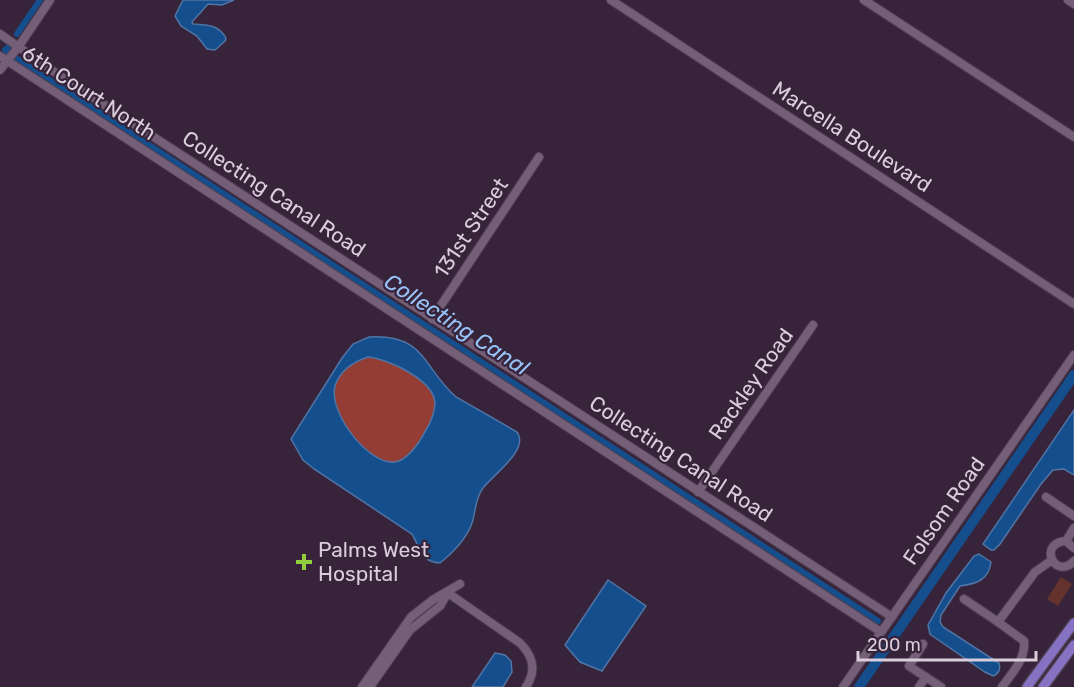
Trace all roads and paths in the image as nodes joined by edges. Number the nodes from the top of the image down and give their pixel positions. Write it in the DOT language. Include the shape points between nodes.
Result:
graph roads {
  1 [pos="50,0"];
  2 [pos="611,0"];
  3 [pos="864,0"];
  4 [pos="1068,0"];
  5 [pos="1074,4"];
  6 [pos="0,34"];
  7 [pos="19,46"];
  8 [pos="3,58"];
  9 [pos="0,70"];
  10 [pos="1074,137"];
  11 [pos="539,158"];
  12 [pos="1074,304"];
  13 [pos="432,318"];
  14 [pos="813,325"];
  15 [pos="1074,355"];
  16 [pos="698,492"];
  17 [pos="1046,497"];
  18 [pos="1074,516"];
  19 [pos="1074,528"];
  20 [pos="1072,543"];
  21 [pos="1053,560"];
  22 [pos="1073,563"];
  23 [pos="460,584"];
  24 [pos="448,593"];
  25 [pos="964,599"];
  26 [pos="892,617"];
  27 [pos="998,622"];
  28 [pos="1074,623"];
  29 [pos="881,632"];
  30 [pos="923,644"];
  31 [pos="1074,645"];
  32 [pos="926,677"];
  33 [pos="362,687"];
  34 [pos="370,687"];
  35 [pos="526,687"];
  36 [pos="843,687"];
  37 [pos="919,687"];
  38 [pos="941,687"];
  39 [pos="1002,687"];
  40 [pos="1027,687"];
  41 [pos="1043,687"];
  1 -- 7 [label="street"];
  2 -- 12 [label="street, Marcella Boulevard"];
  3 -- 10 [label="street"];
  4 -- 5 [label="street"];
  6 -- 7 [label="street, Collecting Canal Road"];
  7 -- 8 [label="street"];
  7 -- 13 [label="street, Collecting Canal Road"];
  8 -- 9 [label="street"];
  8 -- 29 [label="street, 6th Court North"];
  11 -- 13 [label="street, 131st Street"];
  13 -- 16 [label="street, Collecting Canal Road"];
  14 -- 16 [label="street, Rackley Road"];
  15 -- 26 [label="street, Folsom Road"];
  16 -- 26 [label="street, Collecting Canal Road"];
  17 -- 18 [label="street"];
  19 -- 20 [label="street"];
  20 -- 21 [label="street" via="1055,544"];
  21 -- 22 [label="street" via="1064,567"];
  21 -- 27 [label="street" via="1035,572"];
  23 -- 24 [label="street"];
  24 -- 33 [label="street" via="411,617"];
  24 -- 34 [label="street" via="440,606 410,630"];
  24 -- 35 [label="street" via="528,650 533,668"];
  25 -- 27 [label="street"];
  26 -- 29 [label="street, Folsom Road"];
  27 -- 39 [label="street" via="1024,640 1025,648 1022,659"];
  28 -- 40 [label="main road"];
  29 -- 36 [label="street, Folsom Road"];
  30 -- 32 [label="street" via="909,666"];
  31 -- 41 [label="main road"];
  32 -- 37 [label="street"];
  32 -- 38 [label="street"];
}
